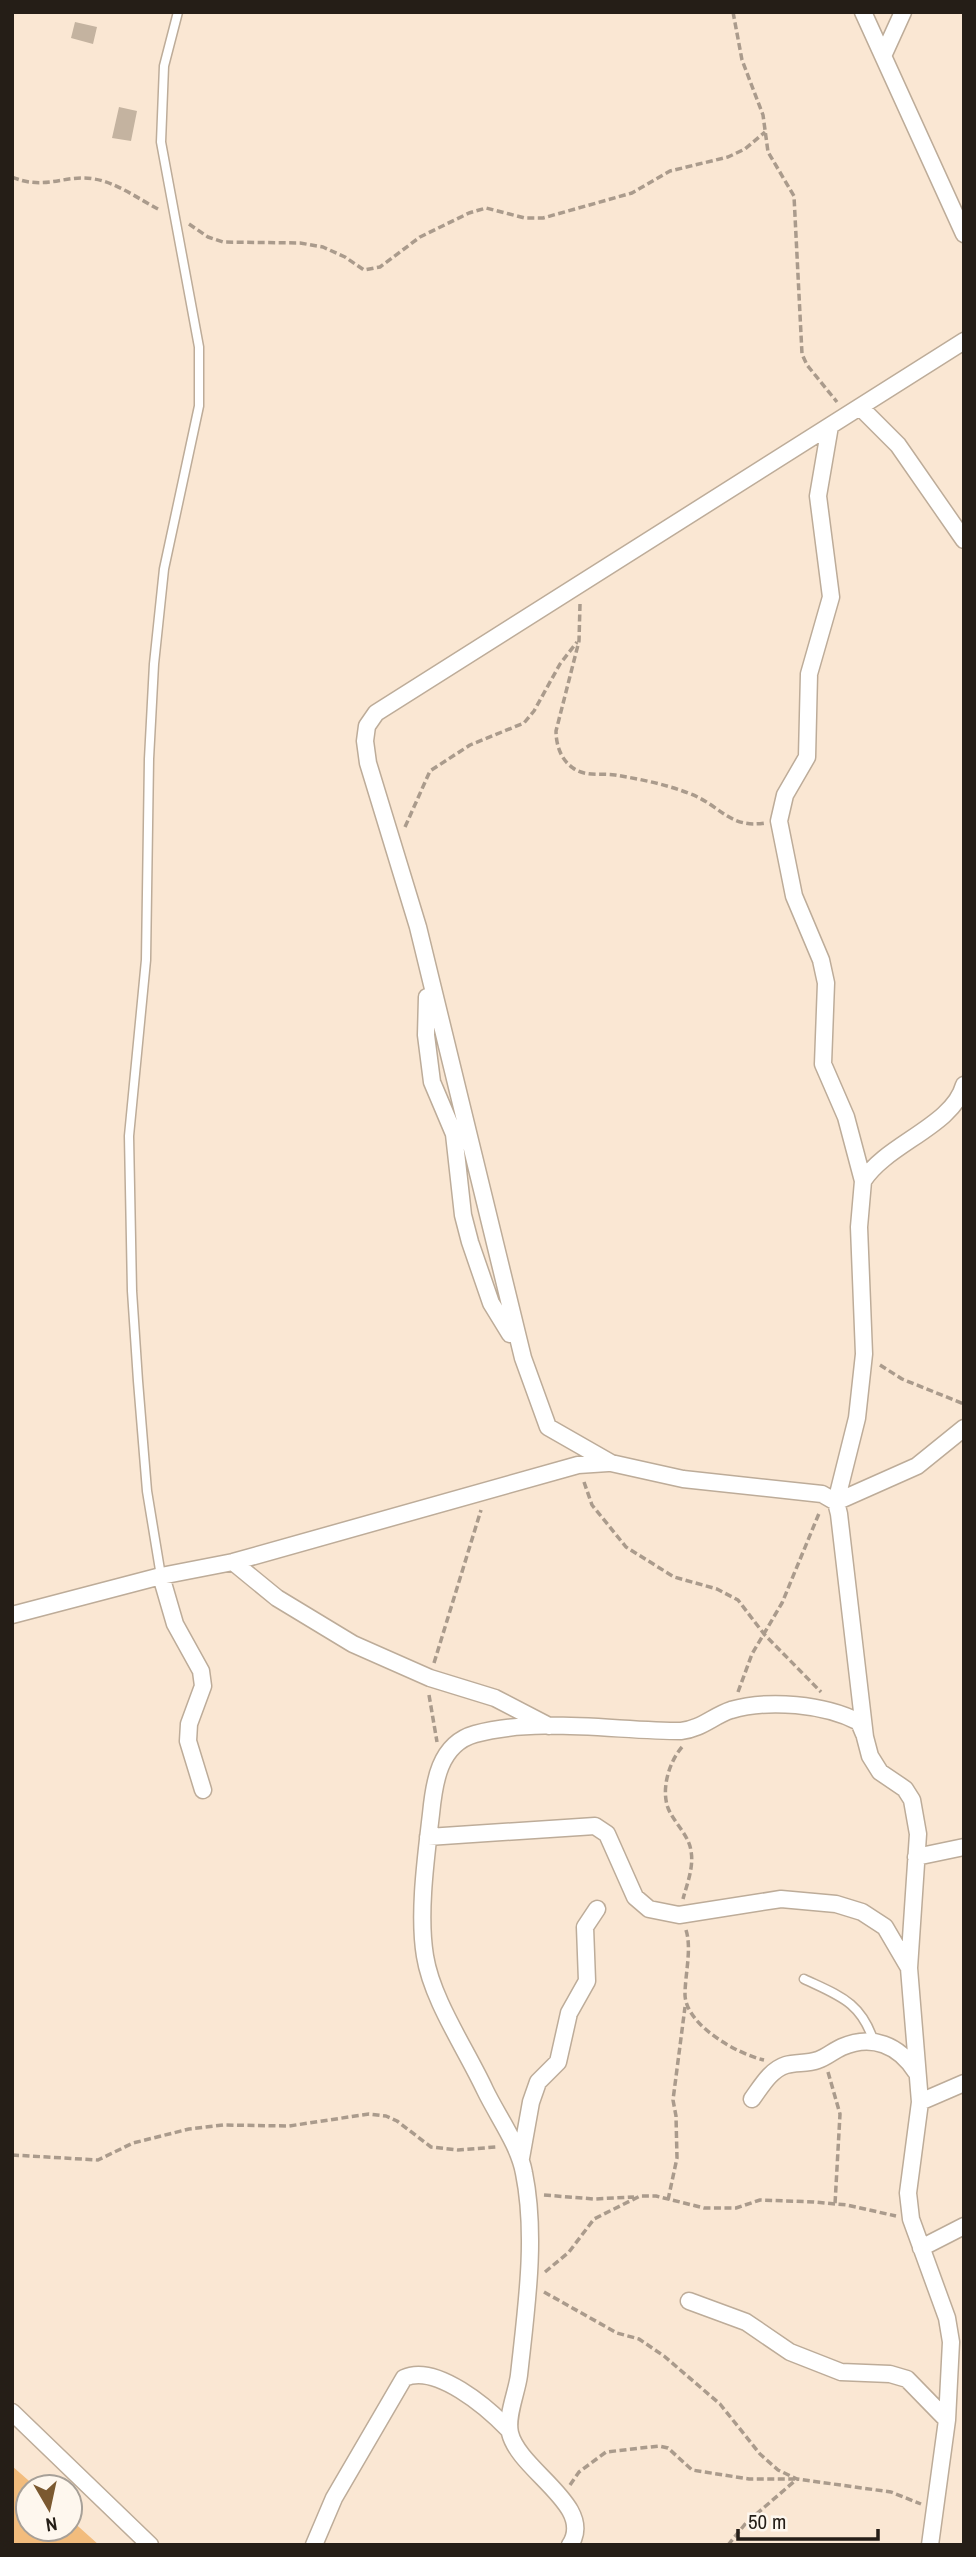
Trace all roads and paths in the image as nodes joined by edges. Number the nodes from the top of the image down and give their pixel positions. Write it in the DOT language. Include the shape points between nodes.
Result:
graph roads {
  1 [pos="178,12"];
  2 [pos="733,12"];
  3 [pos="863,12"];
  4 [pos="903,12"];
  5 [pos="883,56"];
  6 [pos="765,132"];
  7 [pos="12,177"];
  8 [pos="173,216"];
  9 [pos="960,216"];
  10 [pos="964,234"];
  11 [pos="964,341"];
  12 [pos="861,408"];
  13 [pos="830,426"];
  14 [pos="964,540"];
  15 [pos="581,585"];
  16 [pos="579,641"];
  17 [pos="779,821"];
  18 [pos="395,848"];
  19 [pos="428,973"];
  20 [pos="964,1085"];
  21 [pos="863,1181"];
  22 [pos="864,1354"];
  23 [pos="523,1358"];
  24 [pos="964,1404"];
  25 [pos="548,1426"];
  26 [pos="964,1428"];
  27 [pos="611,1463"];
  28 [pos="578,1465"];
  29 [pos="487,1491"];
  30 [pos="829,1498"];
  31 [pos="233,1562"];
  32 [pos="161,1576"];
  33 [pos="12,1615"];
  34 [pos="764,1634"];
  35 [pos="430,1678"];
  36 [pos="732,1710"];
  37 [pos="842,1714"];
  38 [pos="551,1727"];
  39 [pos="697,1729"];
  40 [pos="865,1737"];
  41 [pos="440,1762"];
  42 [pos="203,1790"];
  43 [pos="428,1837"];
  44 [pos="964,1847"];
  45 [pos="916,1857"];
  46 [pos="597,1909"];
  47 [pos="679,1915"];
  48 [pos="909,1968"];
  49 [pos="804,1979"];
  50 [pos="686,2005"];
  51 [pos="874,2042"];
  52 [pos="828,2056"];
  53 [pos="787,2065"];
  54 [pos="918,2074"];
  55 [pos="964,2083"];
  56 [pos="751,2099"];
  57 [pos="920,2102"];
  58 [pos="12,2155"];
  59 [pos="521,2158"];
  60 [pos="528,2194"];
  61 [pos="640,2196"];
  62 [pos="668,2200"];
  63 [pos="835,2204"];
  64 [pos="911,2219"];
  65 [pos="964,2226"];
  66 [pos="921,2248"];
  67 [pos="527,2282"];
  68 [pos="689,2301"];
  69 [pos="12,2412"];
  70 [pos="947,2420"];
  71 [pos="509,2430"];
  72 [pos="797,2479"];
  73 [pos="561,2498"];
  74 [pos="937,2510"];
  75 [pos="575,2544"];
  76 [pos="150,2545"];
  77 [pos="314,2545"];
  78 [pos="728,2545"];
  79 [pos="930,2545"];
  1 -- 8 [label="lane" via="164,66 160,112"];
  2 -- 6 [label="path"];
  3 -- 5 [label="street"];
  4 -- 5 [label="street"];
  5 -- 9 [label="street"];
  6 -- 8 [label="path" via="728,157 670,171 632,193 543,218 486,208 469,213 420,237 380,267 363,270 323,247 216,240"];
  6 -- 13 [label="path" via="768,152 794,196 800,338 807,366 837,401"];
  7 -- 8 [label="path" via="40,184 90,178"];
  8 -- 32 [label="lane" via="199,347 199,406 164,569 154,664 146,960 129,1136 138,1381 147,1491"];
  9 -- 10 [label="street"];
  11 -- 12 [label="street"];
  12 -- 13 [label="street"];
  12 -- 14 [label="street" via="898,445"];
  13 -- 15 [label="street"];
  13 -- 17 [label="street" via="818,505 831,597 808,682 807,757 785,795"];
  15 -- 16 [label="path"];
  15 -- 18 [label="street" via="376,713 367,726 368,763"];
  16 -- 17 [label="path" via="555,731 556,743 572,768 688,793 742,825"];
  16 -- 18 [label="path" via="559,664 524,723 471,745 430,771"];
  17 -- 21 [label="street" via="794,896 826,983 823,1064 846,1117"];
  18 -- 19 [label="street"];
  19 -- 23 [label="street"];
  19 -- 23 [label="street" via="426,1035 432,1082 454,1134 463,1215 491,1303"];
  20 -- 21 [label="street" via="954,1105 873,1166"];
  21 -- 22 [label="street" via="859,1227"];
  22 -- 24 [label="path" via="902,1379"];
  22 -- 30 [label="street" via="858,1418"];
  23 -- 25 [label="street"];
  25 -- 27 [label="street"];
  25 -- 28 [label="street"];
  26 -- 30 [label="street" via="917,1466"];
  27 -- 28 [label="street"];
  27 -- 30 [label="street" via="683,1479"];
  28 -- 29 [label="street"];
  28 -- 34 [label="path" via="592,1505 626,1547 674,1577 738,1600"];
  29 -- 31 [label="street"];
  29 -- 35 [label="path"];
  30 -- 34 [label="path"];
  30 -- 40 [label="street"];
  31 -- 32 [label="street"];
  31 -- 35 [label="street" via="316,1624 388,1662"];
  32 -- 33 [label="street"];
  32 -- 42 [label="street" via="175,1624 201,1671 203,1686 189,1724 188,1741"];
  34 -- 36 [label="path"];
  34 -- 37 [label="path"];
  35 -- 38 [label="street" via="495,1698"];
  35 -- 41 [label="path" via="430,1710"];
  36 -- 37 [label="street" via="786,1706"];
  36 -- 39 [label="street"];
  37 -- 40 [label="street" via="859,1722"];
  38 -- 39 [label="street"];
  38 -- 41 [label="street" via="473,1735 457,1743"];
  39 -- 47 [label="path" via="670,1766 666,1797 691,1847"];
  40 -- 45 [label="street" via="880,1772 905,1789 912,1800 918,1834"];
  41 -- 43 [label="street"];
  43 -- 47 [label="street" via="595,1826 607,1834 635,1897 649,1909"];
  43 -- 59 [label="street" via="425,1957 454,2028"];
  44 -- 45 [label="street"];
  45 -- 48 [label="street"];
  46 -- 59 [label="street" via="585,1927 587,1981 569,2013 558,2062 538,2082"];
  47 -- 48 [label="street" via="782,1899 836,1904 862,1912 885,1927"];
  47 -- 50 [label="path" via="687,1934"];
  48 -- 54 [label="street"];
  49 -- 51 [label="lane" via="860,2010"];
  50 -- 53 [label="path" via="690,2014 734,2049"];
  50 -- 62 [label="path" via="673,2100 677,2158"];
  51 -- 52 [label="street" via="849,2045"];
  51 -- 54 [label="street" via="906,2055"];
  52 -- 53 [label="street"];
  52 -- 63 [label="path" via="828,2078 840,2114"];
  53 -- 56 [label="street" via="771,2074"];
  54 -- 57 [label="street"];
  55 -- 57 [label="street"];
  57 -- 64 [label="street" via="908,2193"];
  58 -- 59 [label="path" via="98,2160 133,2143 189,2129 289,2126 369,2114 397,2121 430,2147 495,2147"];
  59 -- 60 [label="street"];
  60 -- 61 [label="path" via="594,2199"];
  60 -- 67 [label="street"];
  61 -- 62 [label="path"];
  61 -- 67 [label="path" via="600,2214 552,2268"];
  62 -- 63 [label="path" via="721,2209 760,2200"];
  63 -- 64 [label="path"];
  64 -- 66 [label="street"];
  65 -- 66 [label="street"];
  66 -- 70 [label="street" via="951,2342"];
  67 -- 71 [label="street"];
  67 -- 72 [label="path" via="664,2356 720,2404 760,2454"];
  68 -- 70 [label="street" via="746,2322 790,2352 841,2372 907,2379"];
  69 -- 76 [label="street"];
  70 -- 74 [label="street"];
  71 -- 73 [label="street" via="520,2453"];
  71 -- 77 [label="street" via="461,2390 416,2375 404,2378 334,2498"];
  72 -- 73 [label="path" via="700,2472 668,2448 648,2447 594,2458"];
  72 -- 74 [label="path" via="891,2492"];
  72 -- 78 [label="path"];
  73 -- 75 [label="street" via="575,2518"];
  74 -- 79 [label="street"];
}
